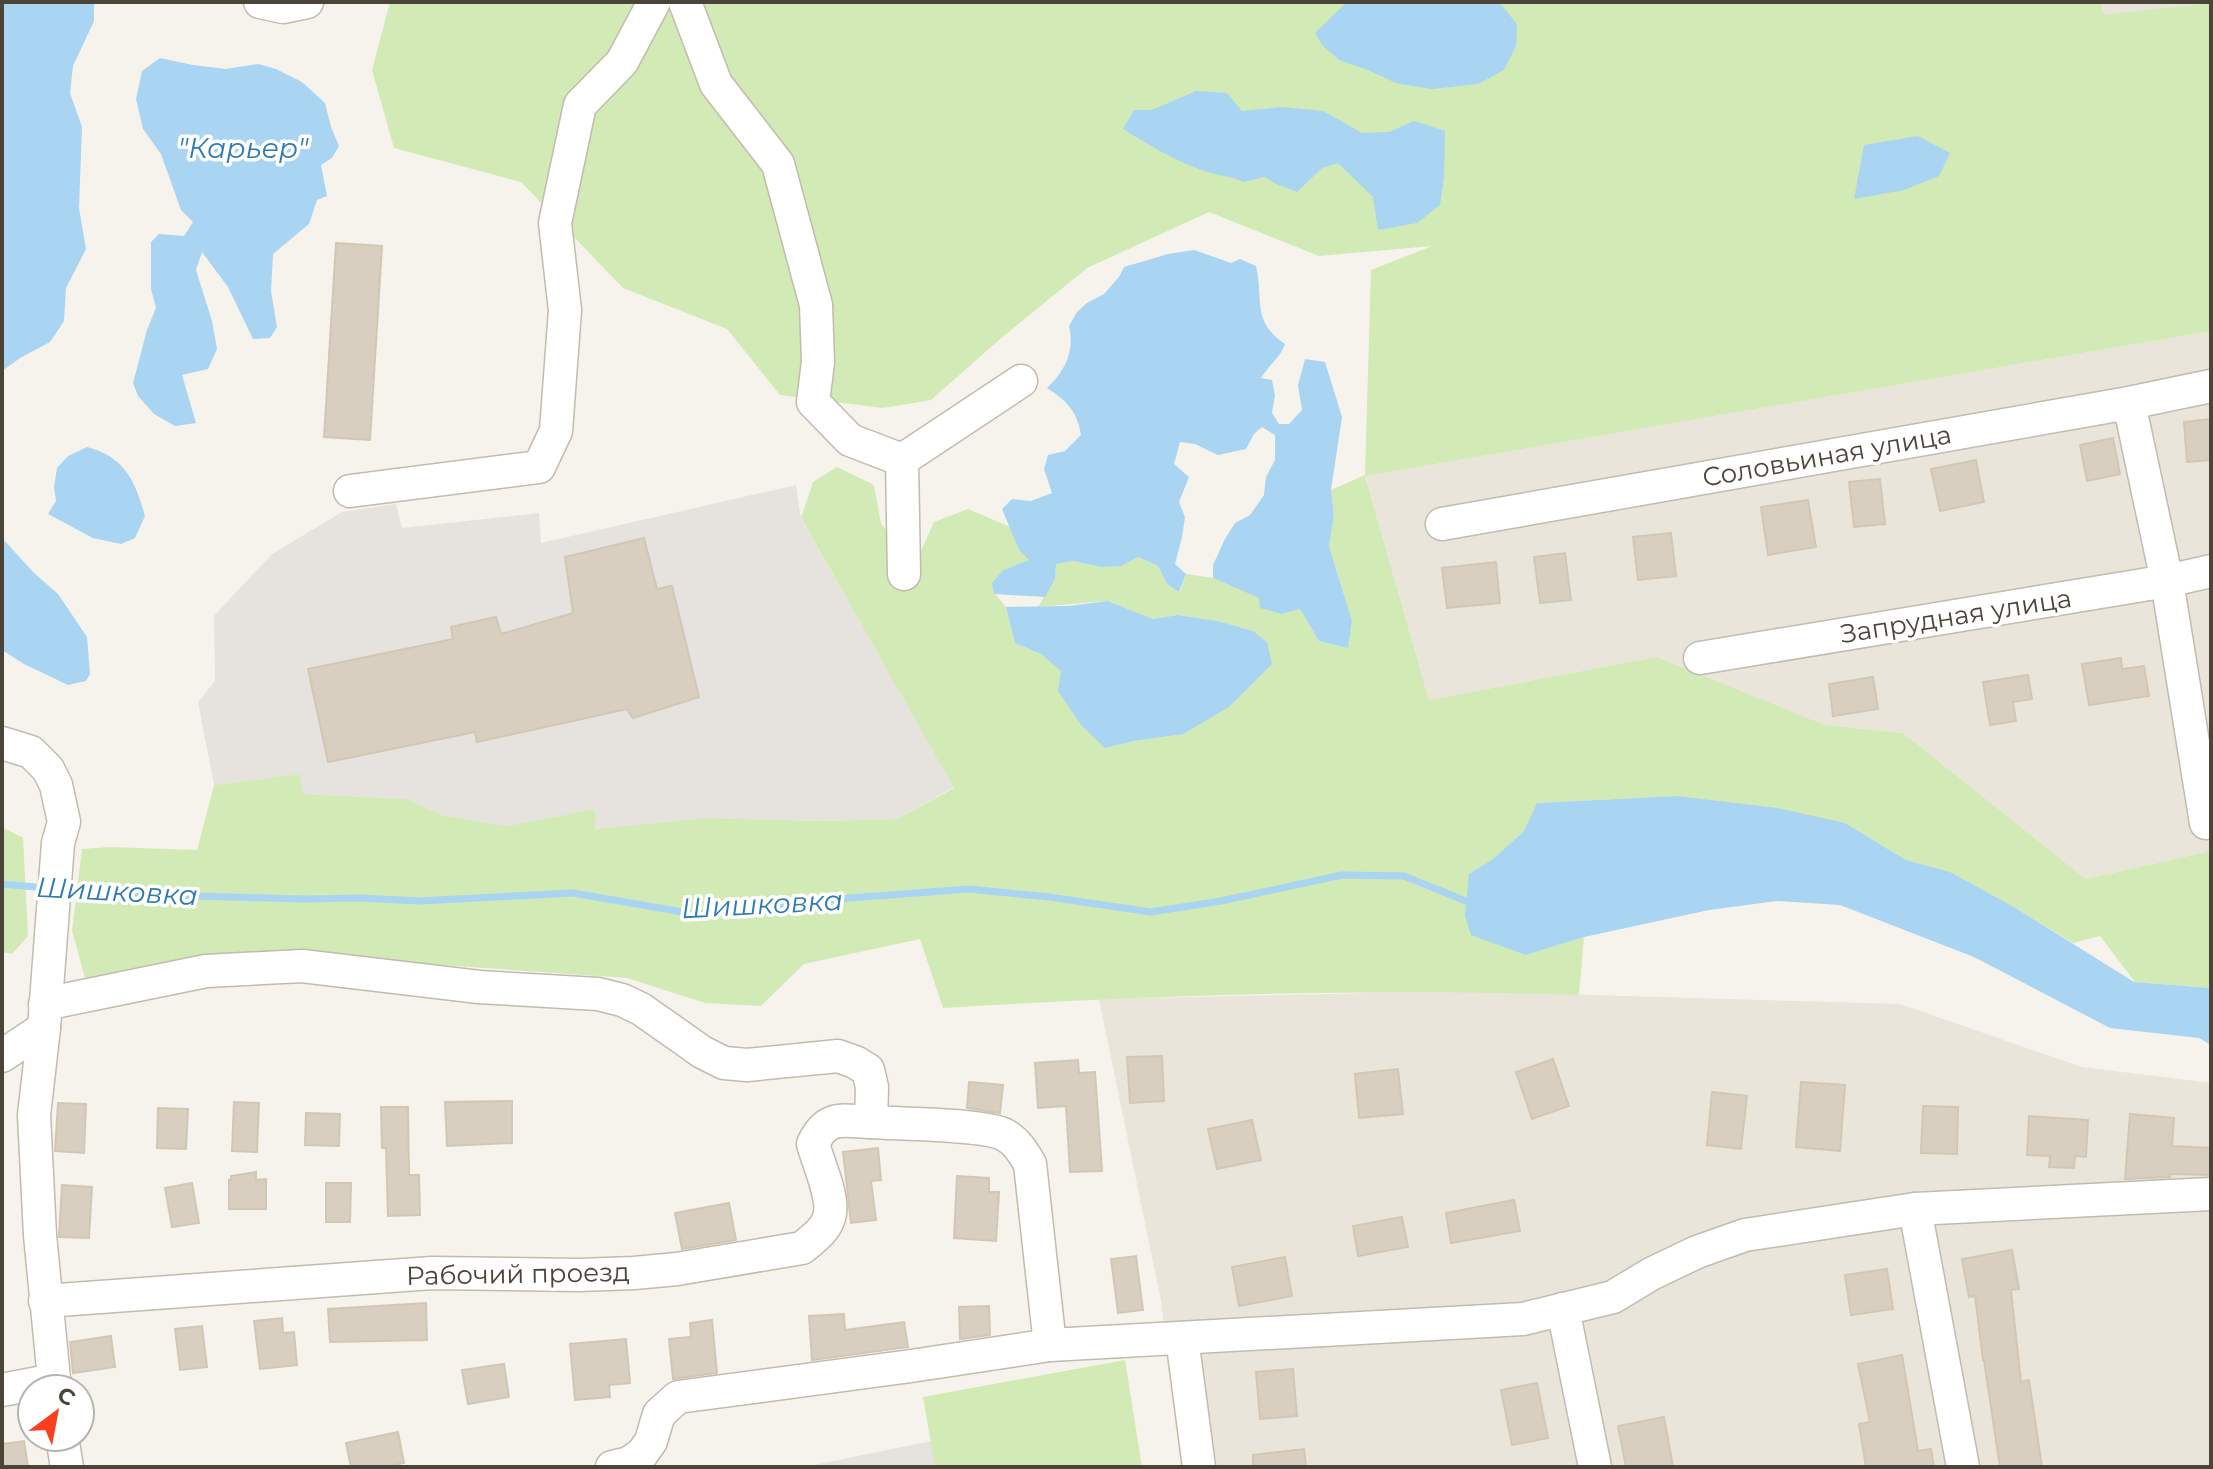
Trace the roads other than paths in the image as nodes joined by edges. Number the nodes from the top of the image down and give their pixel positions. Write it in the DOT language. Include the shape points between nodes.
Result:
graph roads {
  1 [pos="260,2"];
  2 [pos="307,2"];
  3 [pos="654,2"];
  4 [pos="685,2"];
  5 [pos="1021,381"];
  6 [pos="2211,386"];
  7 [pos="2129,403"];
  8 [pos="902,460"];
  9 [pos="350,491"];
  10 [pos="1442,524"];
  11 [pos="2211,571"];
  12 [pos="904,574"];
  13 [pos="2167,581"];
  14 [pos="1700,658"];
  15 [pos="2,743"];
  16 [pos="2206,823"];
  17 [pos="44,1016"];
  18 [pos="2,1056"];
  19 [pos="871,1122"];
  20 [pos="2211,1194"];
  21 [pos="1915,1209"];
  22 [pos="45,1301"];
  23 [pos="1563,1309"];
  24 [pos="1182,1338"];
  25 [pos="1050,1345"];
  26 [pos="54,1373"];
  27 [pos="612,1467"];
  28 [pos="1199,1467"];
  29 [pos="1595,1467"];
  30 [pos="1963,1467"];
  1 -- 2 [label="street" via="283,7"];
  3 -- 9 [label="street" via="622,62 580,105 555,223 565,310 556,431 539,467"];
  4 -- 8 [label="street" via="716,84 778,164 816,305 813,402 850,440"];
  5 -- 8 [label="street"];
  6 -- 7 [label="street, Соловьиная улица"];
  7 -- 10 [label="street, Соловьиная улица"];
  7 -- 13 [label="street"];
  8 -- 12 [label="street"];
  11 -- 13 [label="street, Запрудная улица"];
  13 -- 14 [label="street, Запрудная улица"];
  13 -- 16 [label="street"];
  15 -- 17 [label="street" via="31,752 48,769 64,822"];
  17 -- 18 [label="street"];
  17 -- 19 [label="street" via="206,971 302,966 479,987 598,994 641,1009 724,1063 838,1056 855,1062 868,1070"];
  17 -- 22 [label="street" via="34,1115"];
  19 -- 22 [label="street, Рабочий проезд" via="833,1120 820,1130 813,1144 830,1215 802,1248 634,1273 432,1273"];
  19 -- 25 [label="street" via="1002,1133 1017,1144 1030,1164"];
  20 -- 21 [label="street"];
  21 -- 23 [label="street" via="1745,1235 1685,1258 1613,1297"];
  21 -- 30 [label="street"];
  22 -- 26 [label="street"];
  23 -- 24 [label="street" via="1523,1319"];
  23 -- 29 [label="street"];
  24 -- 25 [label="street"];
  24 -- 28 [label="street"];
  25 -- 27 [label="street" via="678,1397 659,1414 642,1454"];
}
